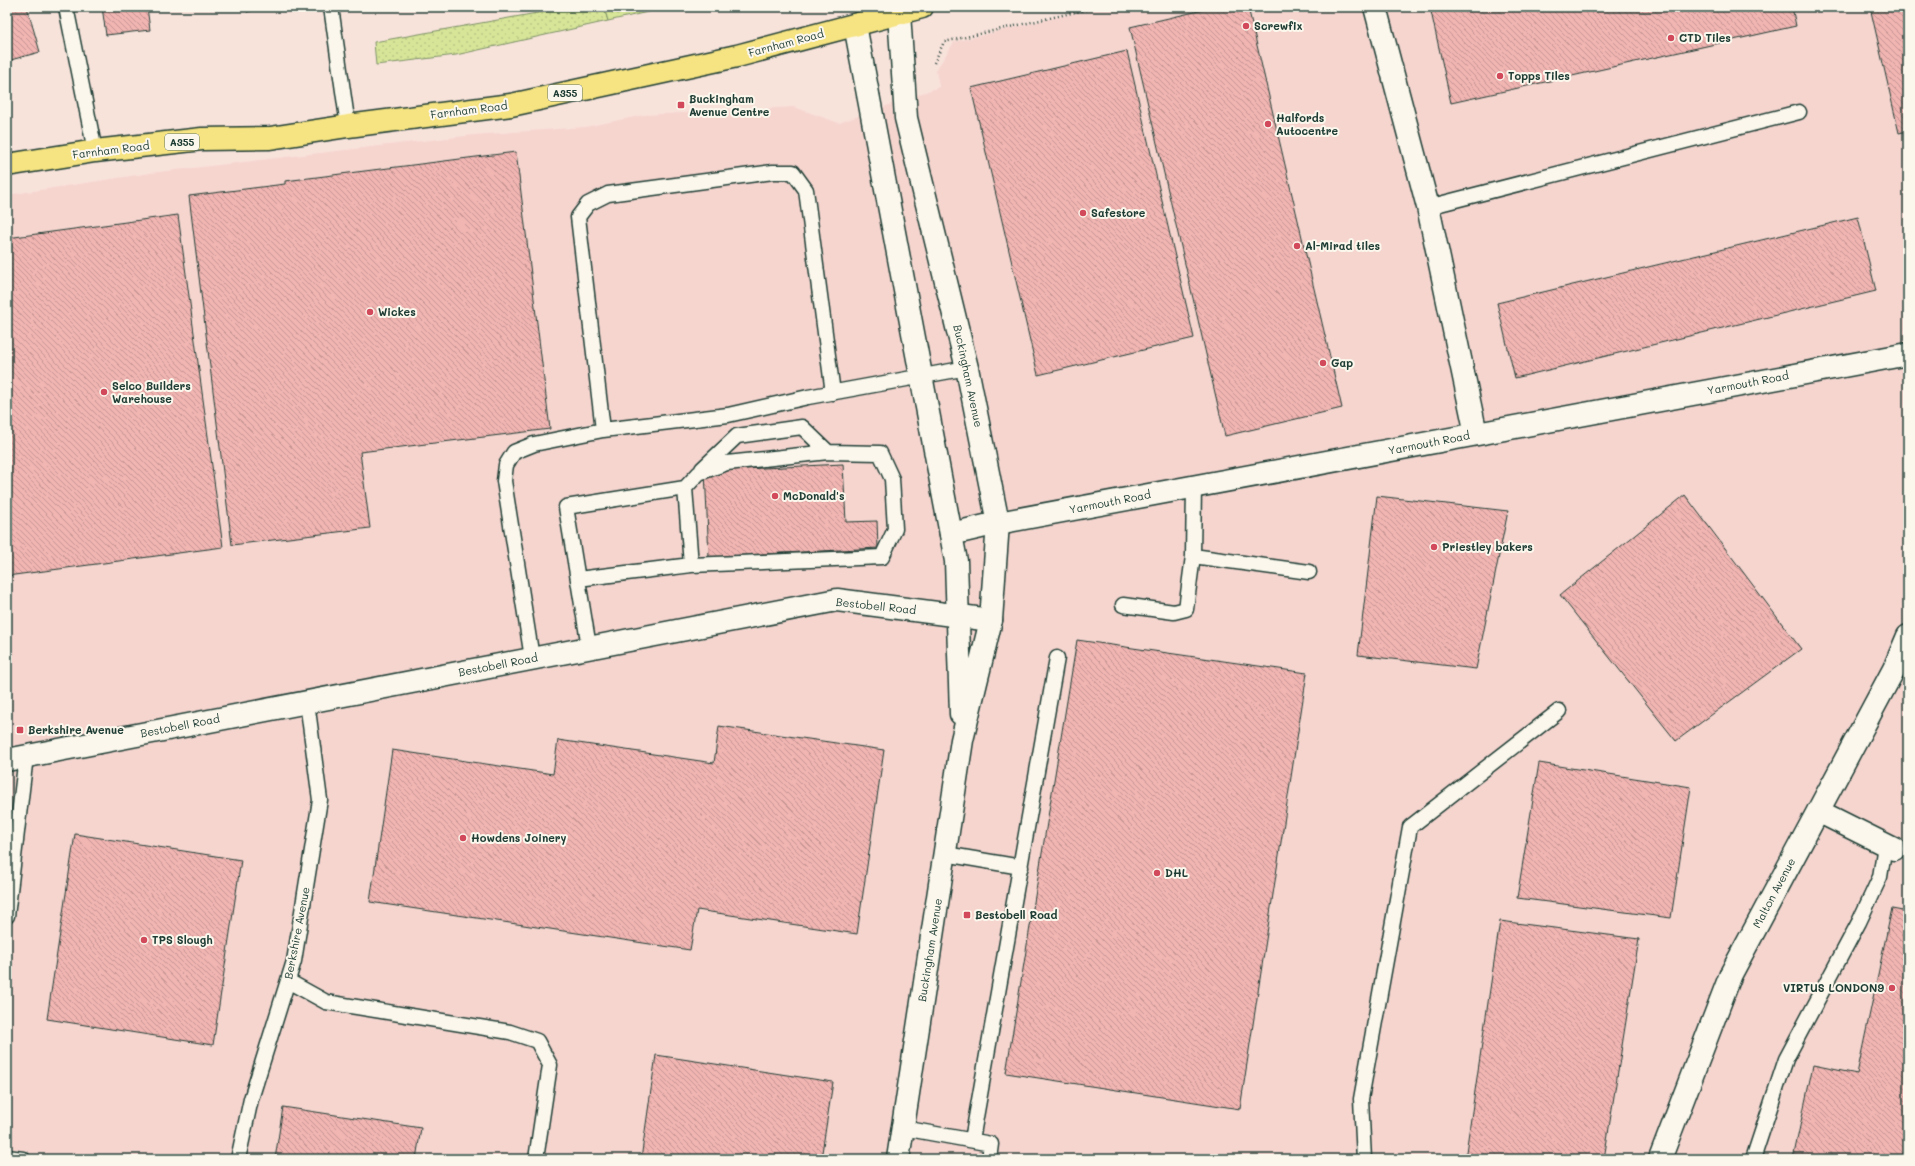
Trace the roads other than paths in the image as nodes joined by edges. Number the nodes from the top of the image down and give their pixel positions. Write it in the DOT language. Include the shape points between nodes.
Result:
graph roads {
  1 [pos="66,7"];
  2 [pos="331,7"];
  3 [pos="922,7"];
  4 [pos="1375,7"];
  5 [pos="899,13"];
  6 [pos="855,25"];
  7 [pos="1799,112"];
  8 [pos="348,126"];
  9 [pos="95,151"];
  10 [pos="7,165"];
  11 [pos="1428,207"];
  12 [pos="1908,354"];
  13 [pos="967,368"];
  14 [pos="920,378"];
  15 [pos="833,393"];
  16 [pos="603,430"];
  17 [pos="1476,434"];
  18 [pos="828,452"];
  19 [pos="699,472"];
  20 [pos="1194,486"];
  21 [pos="685,488"];
  22 [pos="998,523"];
  23 [pos="951,534"];
  24 [pos="1193,556"];
  25 [pos="691,564"];
  26 [pos="1309,572"];
  27 [pos="578,579"];
  28 [pos="1123,606"];
  29 [pos="958,616"];
  30 [pos="991,620"];
  31 [pos="1908,636"];
  32 [pos="589,648"];
  33 [pos="532,658"];
  34 [pos="1057,658"];
  35 [pos="307,702"];
  36 [pos="1559,712"];
  37 [pos="962,740"];
  38 [pos="17,758"];
  39 [pos="1818,810"];
  40 [pos="1890,847"];
  41 [pos="945,854"];
  42 [pos="1021,867"];
  43 [pos="7,916"];
  44 [pos="288,981"];
  45 [pos="903,1128"];
  46 [pos="972,1140"];
  47 [pos="7,1157"];
  48 [pos="23,1159"];
  49 [pos="238,1159"];
  50 [pos="536,1159"];
  51 [pos="898,1159"];
  52 [pos="989,1159"];
  53 [pos="1364,1159"];
  54 [pos="1660,1159"];
  55 [pos="1753,1159"];
  1 -- 9 [label="lane"];
  2 -- 8 [label="lane"];
  3 -- 5 [label="main road, Farnham Road / A355"];
  4 -- 11 [label="street"];
  5 -- 6 [label="main road, Farnham Road / A355"];
  5 -- 13 [label="street, Buckingham Avenue" via="906,118"];
  6 -- 8 [label="main road, Farnham Road / A355" via="737,56 511,105"];
  6 -- 14 [label="street, Buckingham Avenue"];
  7 -- 11 [label="lane"];
  8 -- 9 [label="main road, Farnham Road / A355" via="270,138 202,139"];
  9 -- 10 [label="main road, Farnham Road / A355"];
  11 -- 17 [label="street"];
  12 -- 17 [label="street, Yarmouth Road"];
  13 -- 14 [label="lane"];
  13 -- 22 [label="street, Buckingham Avenue"];
  14 -- 15 [label="lane"];
  14 -- 23 [label="street, Buckingham Avenue"];
  15 -- 16 [label="lane" via="728,415"];
  15 -- 16 [label="lane" via="806,190 793,172 773,172 608,194 588,204 578,217"];
  16 -- 33 [label="lane" via="534,444 514,452 506,465 504,481"];
  17 -- 20 [label="street, Yarmouth Road"];
  18 -- 19 [label="lane" via="727,463"];
  18 -- 19 [label="lane" via="802,428 737,436"];
  18 -- 25 [label="lane" via="880,453 892,479 895,529 882,557"];
  19 -- 21 [label="lane"];
  20 -- 22 [label="street, Yarmouth Road"];
  20 -- 24 [label="lane"];
  21 -- 25 [label="lane"];
  21 -- 27 [label="lane" via="566,507"];
  22 -- 23 [label="street, Yarmouth Road"];
  22 -- 30 [label="street, Buckingham Avenue"];
  23 -- 29 [label="street, Buckingham Avenue" via="956,561"];
  24 -- 26 [label="lane"];
  24 -- 28 [label="lane" via="1186,609 1174,612"];
  25 -- 27 [label="lane"];
  27 -- 32 [label="lane"];
  29 -- 30 [label="street, Bestobell Road"];
  29 -- 32 [label="street, Bestobell Road" via="837,600"];
  29 -- 37 [label="street, Buckingham Avenue"];
  30 -- 37 [label="street, Buckingham Avenue"];
  31 -- 39 [label="street, Malton Avenue" via="1894,669"];
  32 -- 33 [label="street, Bestobell Road"];
  33 -- 35 [label="street, Bestobell Road"];
  34 -- 42 [label="lane"];
  35 -- 38 [label="street, Bestobell Road"];
  35 -- 44 [label="lane, Berkshire Avenue" via="320,800 294,961"];
  36 -- 53 [label="lane" via="1410,827 1361,1099"];
  37 -- 41 [label="street, Buckingham Avenue"];
  38 -- 43 [label="lane"];
  39 -- 40 [label="street"];
  39 -- 54 [label="street, Malton Avenue" via="1731,974"];
  40 -- 55 [label="lane" via="1880,877 1859,922 1786,1059"];
  41 -- 42 [label="lane"];
  41 -- 45 [label="street, Buckingham Avenue"];
  42 -- 46 [label="lane"];
  44 -- 49 [label="lane, Berkshire Avenue" via="251,1099"];
  44 -- 50 [label="lane" via="326,1002 510,1032 537,1041 550,1065"];
  45 -- 46 [label="lane"];
  45 -- 51 [label="street, Buckingham Avenue"];
  46 -- 52 [label="lane" via="991,1144"];
  47 -- 48 [label="lane"];
}
